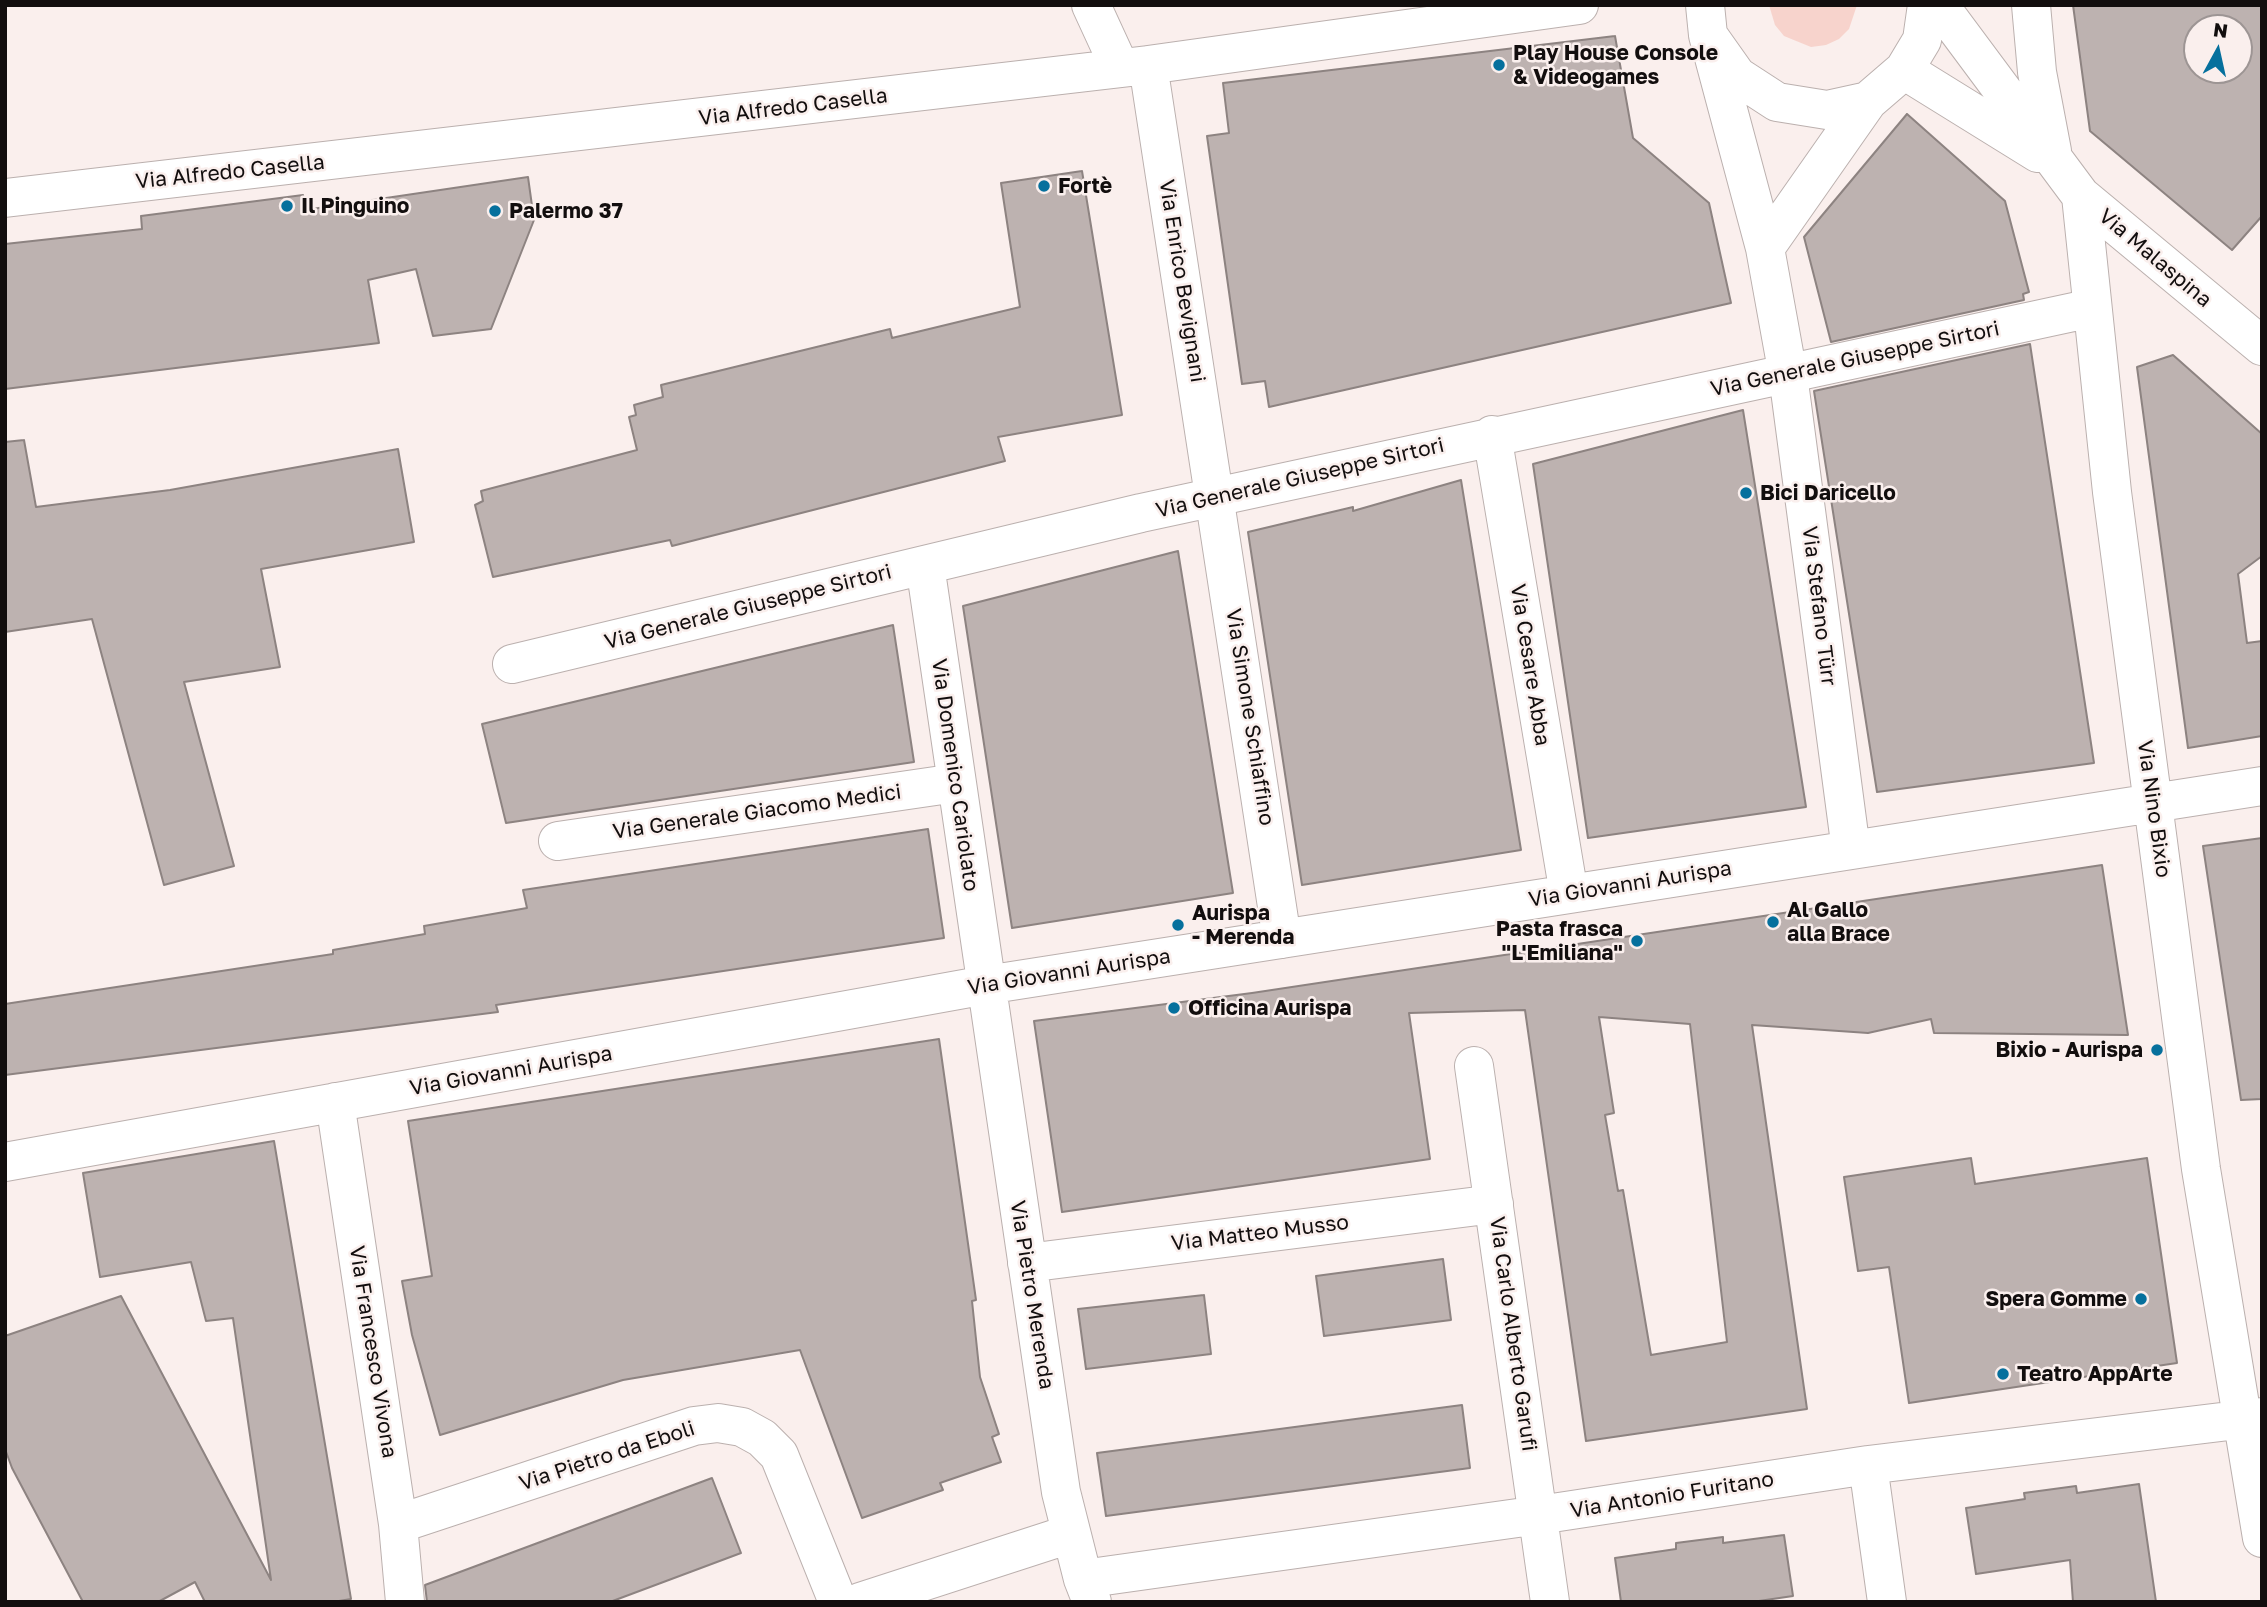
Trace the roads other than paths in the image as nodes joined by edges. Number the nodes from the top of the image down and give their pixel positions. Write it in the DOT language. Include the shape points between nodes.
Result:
graph roads {
  1 [pos="1091,5"];
  2 [pos="1579,5"];
  3 [pos="1927,5"];
  4 [pos="1939,5"];
  5 [pos="2031,5"];
  6 [pos="1707,20"];
  7 [pos="1134,66"];
  8 [pos="1904,70"];
  9 [pos="1868,101"];
  10 [pos="2054,163"];
  11 [pos="2081,196"];
  12 [pos="5,198"];
  13 [pos="1765,248"];
  14 [pos="2092,308"];
  15 [pos="2262,346"];
  16 [pos="1788,375"];
  17 [pos="1492,435"];
  18 [pos="1216,496"];
  19 [pos="925,565"];
  20 [pos="512,664"];
  21 [pos="956,783"];
  22 [pos="2262,786"];
  23 [pos="2153,803"];
  24 [pos="558,841"];
  25 [pos="1851,850"];
  26 [pos="1569,894"];
  27 [pos="1282,939"];
  28 [pos="986,985"];
  29 [pos="1474,1066"];
  30 [pos="335,1102"];
  31 [pos="5,1161"];
  32 [pos="1494,1204"];
  33 [pos="1027,1263"];
  34 [pos="2251,1419"];
  35 [pos="1868,1465"];
  36 [pos="1539,1515"];
  37 [pos="398,1524"];
  38 [pos="1070,1534"];
  39 [pos="2262,1538"];
  40 [pos="1087,1590"];
  41 [pos="405,1602"];
  42 [pos="838,1602"];
  43 [pos="860,1602"];
  44 [pos="1550,1602"];
  45 [pos="1887,1602"];
  1 -- 7 [label="street, Via Enrico Bevignani"];
  2 -- 7 [label="street, Via Alfredo Casella"];
  3 -- 8 [label="street" via="1922,40"];
  4 -- 10 [label="street, Via Malaspina"];
  5 -- 10 [label="street" via="2037,72"];
  6 -- 9 [label="street" via="1737,76 1777,102 1827,110"];
  6 -- 13 [label="street, Via Stefano Türr"];
  7 -- 12 [label="street, Via Alfredo Casella"];
  7 -- 18 [label="street, Via Enrico Bevignani"];
  8 -- 9 [label="street"];
  8 -- 10 [label="street"];
  9 -- 13 [label="street"];
  10 -- 11 [label="street, Via Malaspina"];
  11 -- 14 [label="street, Via Nino Bixio"];
  11 -- 15 [label="street, Via Malaspina"];
  13 -- 16 [label="street, Via Stefano Türr"];
  14 -- 16 [label="street, Via Generale Giuseppe Sirtori"];
  14 -- 23 [label="street, Via Nino Bixio"];
  16 -- 17 [label="street, Via Generale Giuseppe Sirtori"];
  16 -- 25 [label="street, Via Stefano Türr"];
  17 -- 18 [label="street, Via Generale Giuseppe Sirtori"];
  17 -- 26 [label="street, Via Cesare Abba"];
  18 -- 19 [label="street, Via Generale Giuseppe Sirtori"];
  18 -- 27 [label="street, Via Simone Schiaffino"];
  19 -- 20 [label="street, Via Generale Giuseppe Sirtori"];
  19 -- 21 [label="street, Via Domenico Cariolato"];
  21 -- 24 [label="street, Via Generale Giacomo Medici"];
  21 -- 28 [label="street, Via Domenico Cariolato"];
  22 -- 23 [label="street, Via Giovanni Aurispa"];
  23 -- 25 [label="street, Via Giovanni Aurispa"];
  23 -- 34 [label="street, Via Nino Bixio" via="2201,1169"];
  25 -- 26 [label="street, Via Giovanni Aurispa"];
  26 -- 27 [label="street, Via Giovanni Aurispa"];
  27 -- 28 [label="street, Via Giovanni Aurispa"];
  28 -- 30 [label="street, Via Giovanni Aurispa"];
  28 -- 33 [label="street, Via Pietro Merenda"];
  29 -- 32 [label="street, Via Carlo Alberto Garufi"];
  30 -- 31 [label="street, Via Giovanni Aurispa"];
  30 -- 37 [label="street, Via Francesco Vivona"];
  32 -- 33 [label="street, Via Matteo Musso"];
  32 -- 36 [label="street, Via Carlo Alberto Garufi"];
  33 -- 38 [label="street, Via Pietro Merenda"];
  34 -- 35 [label="street, Via Antonio Furitano"];
  34 -- 39 [label="street, Via Nino Bixio"];
  35 -- 36 [label="street, Via Antonio Furitano"];
  35 -- 45 [label="street"];
  36 -- 40 [label="street, Via Antonio Furitano"];
  36 -- 44 [label="street, Via Carlo Alberto Garufi"];
  37 -- 41 [label="street, Via Francesco Vivona"];
  37 -- 42 [label="street, Via Pietro da Eboli" via="695,1426 742,1427 779,1455"];
  38 -- 40 [label="street, Via Pietro Merenda"];
  38 -- 43 [label="street"];
}
